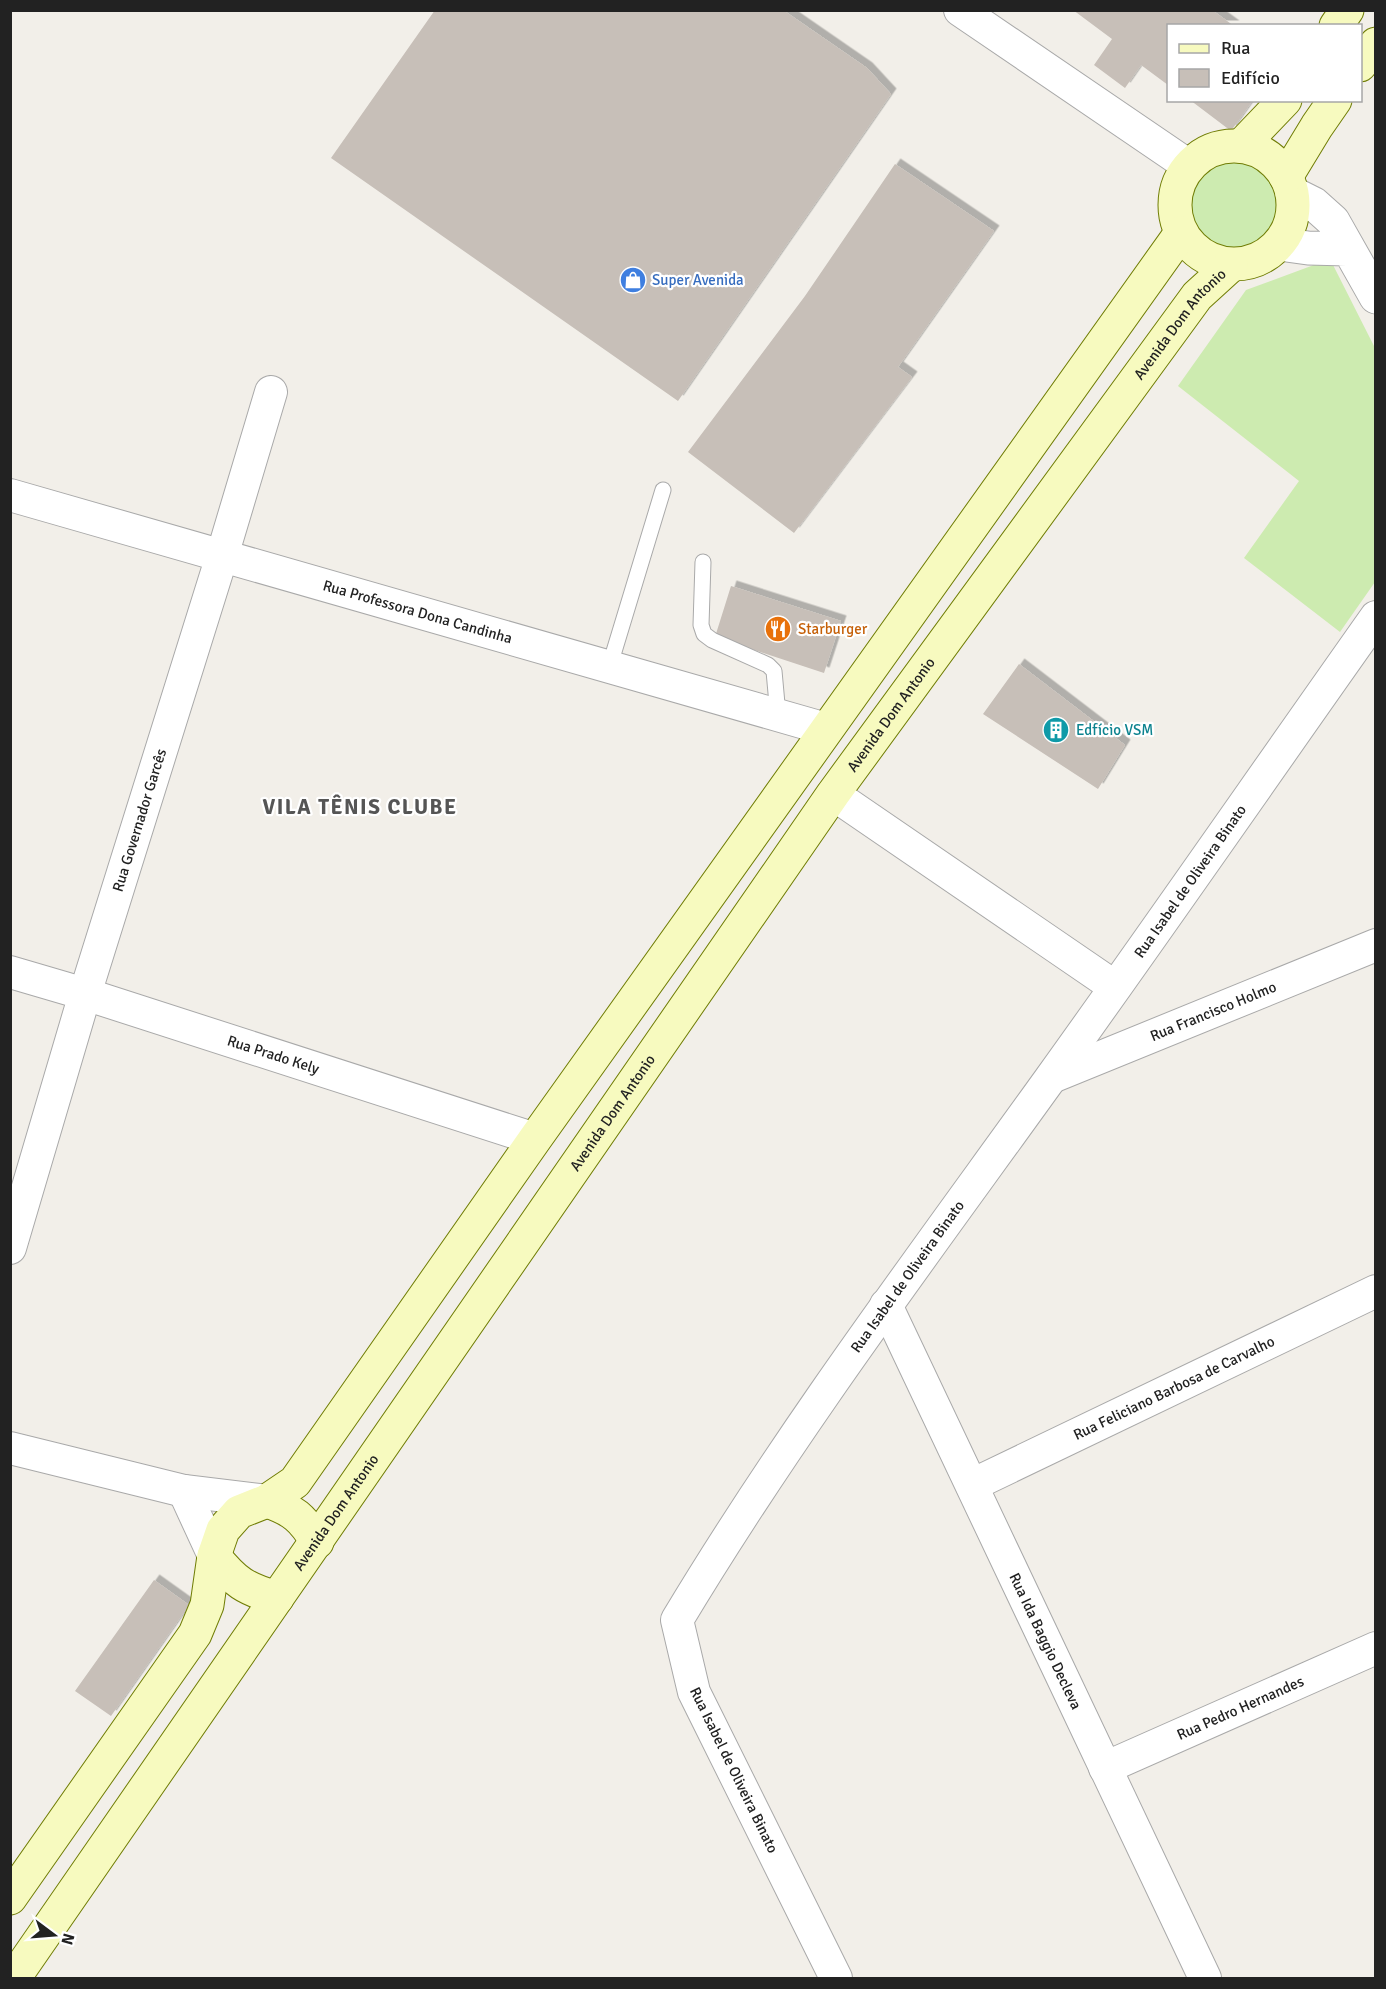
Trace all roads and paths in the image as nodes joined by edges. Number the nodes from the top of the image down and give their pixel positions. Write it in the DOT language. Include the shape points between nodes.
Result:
graph roads {
  1 [pos="960,10"];
  2 [pos="1347,10"];
  3 [pos="1337,24"];
  4 [pos="1376,44"];
  5 [pos="1362,62"];
  6 [pos="1283,102"];
  7 [pos="1334,102"];
  8 [pos="1241,146"];
  9 [pos="1189,166"];
  10 [pos="1289,185"];
  11 [pos="1181,232"];
  12 [pos="1279,244"];
  13 [pos="1347,249"];
  14 [pos="1231,265"];
  15 [pos="1376,297"];
  16 [pos="271,392"];
  17 [pos="663,490"];
  18 [pos="10,495"];
  19 [pos="222,556"];
  20 [pos="704,562"];
  21 [pos="1376,617"];
  22 [pos="609,668"];
  23 [pos="778,715"];
  24 [pos="826,729"];
  25 [pos="833,794"];
  26 [pos="1376,945"];
  27 [pos="10,972"];
  28 [pos="1115,987"];
  29 [pos="85,994"];
  30 [pos="1052,1077"];
  31 [pos="535,1139"];
  32 [pos="10,1248"];
  33 [pos="1376,1291"];
  34 [pos="886,1305"];
  35 [pos="10,1448"];
  36 [pos="972,1485"];
  37 [pos="184,1491"];
  38 [pos="267,1501"];
  39 [pos="317,1542"];
  40 [pos="214,1556"];
  41 [pos="277,1598"];
  42 [pos="1376,1648"];
  43 [pos="1105,1768"];
  44 [pos="10,1898"];
  45 [pos="14,1978"];
  46 [pos="836,1978"];
  47 [pos="1205,1978"];
  1 -- 9 [label="street"];
  2 -- 3 [label="main road"];
  4 -- 5 [label="main road"];
  6 -- 8 [label="main road"];
  7 -- 10 [label="main road" via="1317,126"];
  8 -- 9 [label="main road" via="1213,150"];
  8 -- 10 [label="main road" via="1259,151 1275,162"];
  9 -- 11 [label="main road" via="1175,198"];
  10 -- 12 [label="main road" via="1293,212"];
  10 -- 13 [label="street" via="1333,221"];
  11 -- 14 [label="main road" via="1202,256"];
  11 -- 24 [label="main road"];
  12 -- 13 [label="street"];
  12 -- 14 [label="main road" via="1266,256"];
  13 -- 15 [label="street"];
  14 -- 25 [label="main road, Avenida Dom Antonio" via="1197,296"];
  16 -- 19 [label="street, Rua Governador Garcês"];
  17 -- 22 [label="lane"];
  18 -- 19 [label="street, Rua Professora Dona Candinha"];
  19 -- 22 [label="street, Rua Professora Dona Candinha"];
  19 -- 29 [label="street, Rua Governador Garcês"];
  20 -- 23 [label="lane" via="704,633 774,670"];
  21 -- 28 [label="street, Rua Isabel de Oliveira Binato"];
  22 -- 23 [label="street, Rua Professora Dona Candinha"];
  23 -- 24 [label="street, Rua Professora Dona Candinha"];
  24 -- 31 [label="main road"];
  25 -- 28 [label="street"];
  25 -- 39 [label="main road, Avenida Dom Antonio"];
  26 -- 30 [label="street, Rua Francisco Holmo"];
  27 -- 29 [label="street, Rua Prado Kely"];
  28 -- 30 [label="street, Rua Isabel de Oliveira Binato"];
  29 -- 31 [label="street, Rua Prado Kely"];
  29 -- 32 [label="street, Rua Governador Garcês"];
  30 -- 34 [label="street, Rua Isabel de Oliveira Binato"];
  31 -- 38 [label="main road" via="295,1482"];
  33 -- 36 [label="street, Rua Feliciano Barbosa de Carvalho"];
  34 -- 36 [label="street, Rua Ida Baggio Decleva"];
  34 -- 46 [label="street, Rua Isabel de Oliveira Binato" via="723,1544 677,1620 694,1692"];
  35 -- 37 [label="street"];
  36 -- 43 [label="street, Rua Ida Baggio Decleva"];
  37 -- 38 [label="street"];
  37 -- 40 [label="street"];
  38 -- 39 [label="main road" via="288,1508 306,1522"];
  38 -- 40 [label="main road" via="239,1512 223,1530"];
  39 -- 41 [label="main road, Avenida Dom Antonio"];
  40 -- 41 [label="main road" via="230,1576 252,1591"];
  40 -- 44 [label="main road" via="207,1605 195,1634"];
  41 -- 45 [label="main road, Avenida Dom Antonio"];
  42 -- 43 [label="street, Rua Pedro Hernandes"];
  43 -- 47 [label="street, Rua Ida Baggio Decleva"];
}
